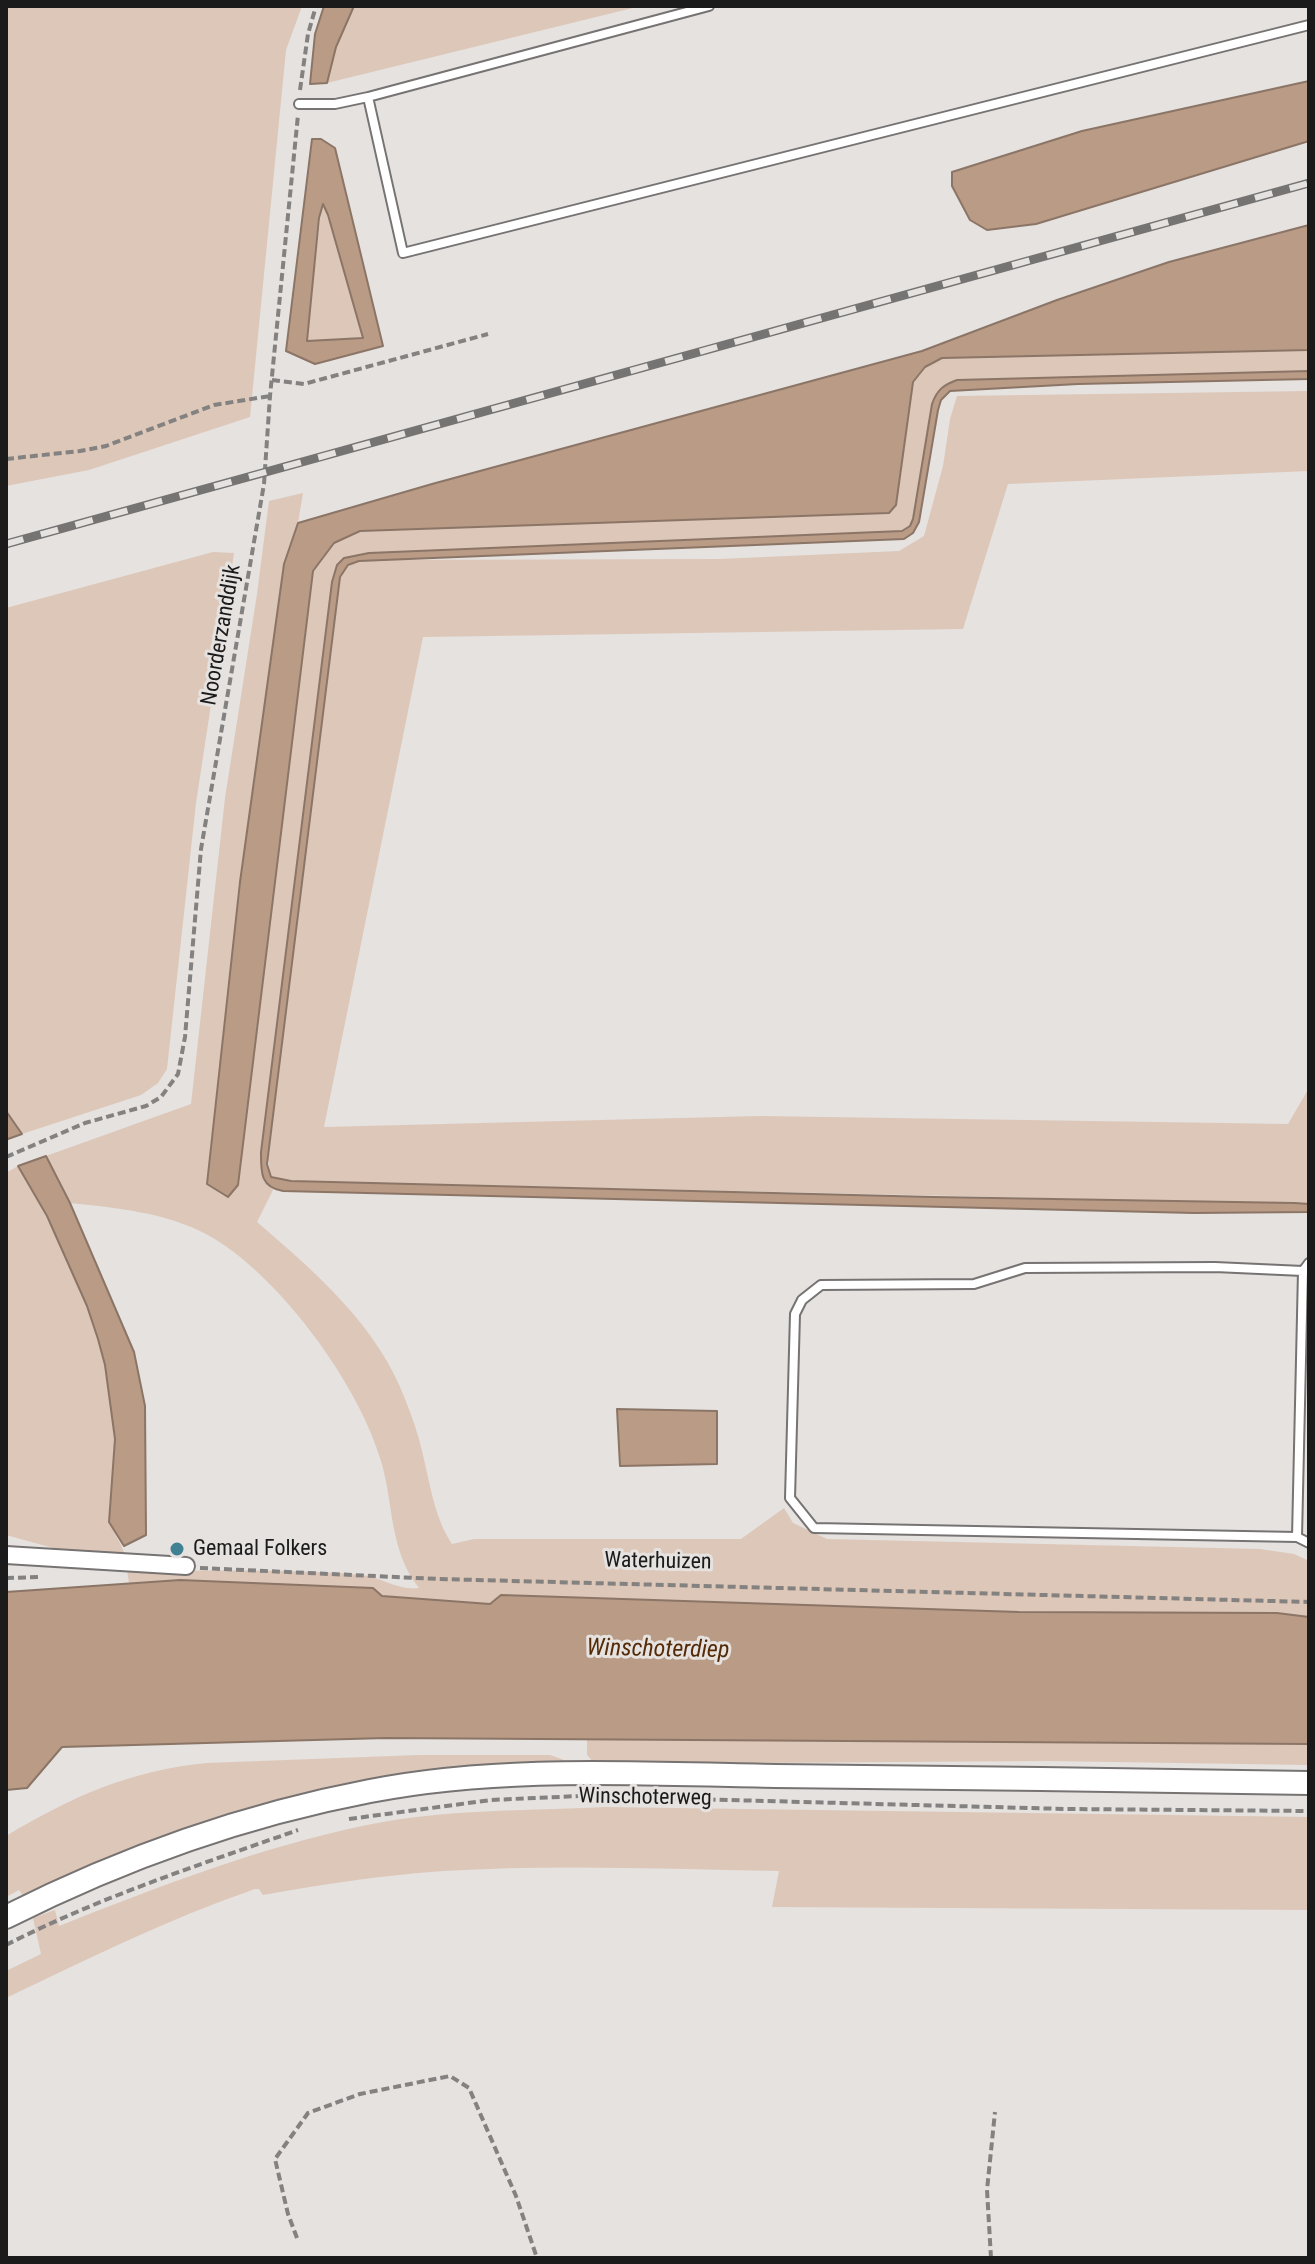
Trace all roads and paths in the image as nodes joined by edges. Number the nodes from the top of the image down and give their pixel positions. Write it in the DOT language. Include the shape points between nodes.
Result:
graph roads {
  1 [pos="316,6"];
  2 [pos="709,6"];
  3 [pos="1309,25"];
  4 [pos="368,97"];
  5 [pos="299,104"];
  6 [pos="488,334"];
  7 [pos="272,380"];
  8 [pos="270,396"];
  9 [pos="6,459"];
  10 [pos="6,1157"];
  11 [pos="1306,1267"];
  12 [pos="1304,1494"];
  13 [pos="1297,1537"];
  14 [pos="1309,1543"];
  15 [pos="6,1555"];
  16 [pos="186,1566"];
  17 [pos="1309,1602"];
  18 [pos="1309,1783"];
  19 [pos="1309,1811"];
  20 [pos="345,1819"];
  21 [pos="304,1828"];
  22 [pos="6,1917"];
  23 [pos="6,1945"];
  24 [pos="995,2112"];
  25 [pos="297,2238"];
  26 [pos="537,2258"];
  27 [pos="991,2258"];
  1 -- 5 [label="path, Noorderzanddijk"];
  2 -- 4 [label="lane"];
  3 -- 4 [label="lane" via="403,253"];
  4 -- 5 [label="lane"];
  5 -- 7 [label="path, Noorderzanddijk"];
  6 -- 7 [label="path" via="304,384"];
  7 -- 8 [label="path, Noorderzanddijk"];
  8 -- 9 [label="path" via="214,405 106,446"];
  8 -- 10 [label="path, Noorderzanddijk" via="264,484 201,849 178,1074 161,1097 146,1106 85,1123"];
  11 -- 12 [label="lane"];
  11 -- 13 [label="lane" via="1025,1268 974,1284 821,1285 802,1300 795,1314 790,1498 814,1528"];
  12 -- 13 [label="lane"];
  13 -- 14 [label="lane"];
  15 -- 16 [label="street"];
  16 -- 17 [label="path, Waterhuizen" via="439,1579"];
  18 -- 22 [label="main road, Winschoterweg" via="578,1773 445,1780 249,1819 95,1876"];
  19 -- 20 [label="path, Winschoterweg" via="579,1796 491,1800"];
  21 -- 23 [label="path" via="123,1892"];
  24 -- 27 [label="path" via="987,2190"];
  25 -- 26 [label="path" via="275,2159 308,2113 360,2094 450,2076 469,2088"];
}
